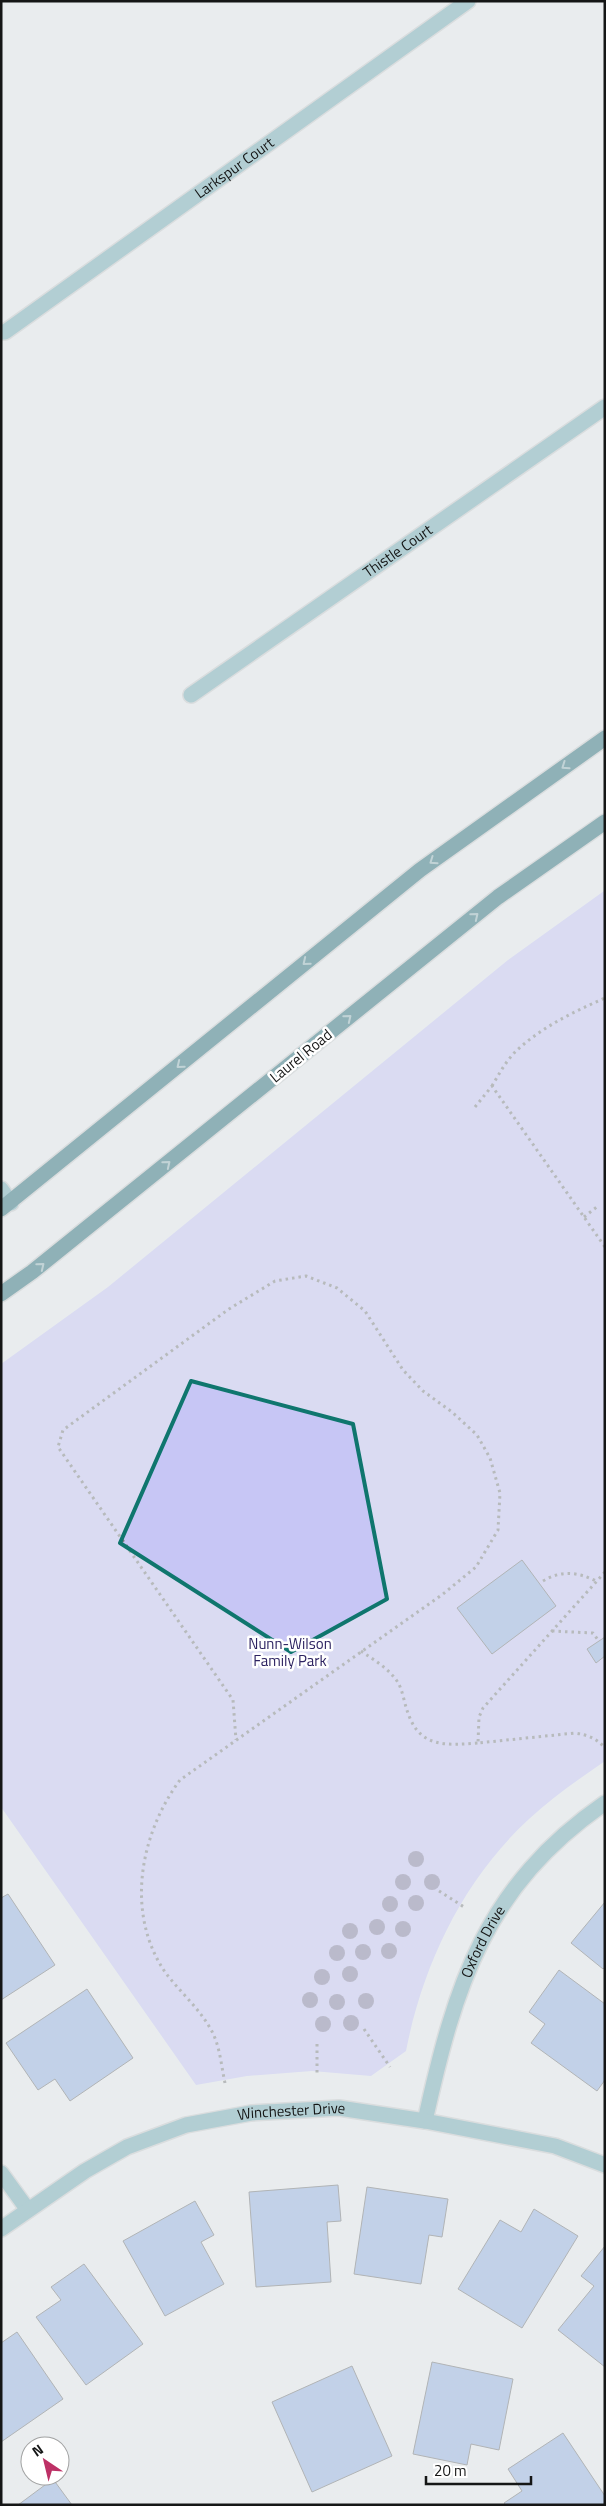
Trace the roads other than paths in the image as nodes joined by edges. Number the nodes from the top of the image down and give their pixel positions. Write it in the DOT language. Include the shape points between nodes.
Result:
graph roads {
  1 [pos="468,1"];
  2 [pos="1,332"];
  3 [pos="605,407"];
  4 [pos="192,695"];
  5 [pos="605,738"];
  6 [pos="605,822"];
  7 [pos="1,1189"];
  8 [pos="6,1206"];
  9 [pos="1,1294"];
  10 [pos="605,1803"];
  11 [pos="425,2121"];
  12 [pos="605,2165"];
  13 [pos="1,2173"];
  14 [pos="28,2210"];
  15 [pos="1,2229"];
  1 -- 2 [label="street, Larkspur Court"];
  3 -- 4 [label="street, Thistle Court"];
  5 -- 8 [label="main road, one-way" via="420,870"];
  9 -- 6 [label="main road, Laurel Road, one-way" via="498,897"];
  7 -- 8 [label="street"];
  10 -- 11 [label="street, Oxford Drive" via="575,1823 534,1863 500,1907 471,1961 451,2013"];
  11 -- 12 [label="street, Winchester Drive" via="555,2146"];
  11 -- 14 [label="street, Winchester Drive" via="339,2108 250,2113 186,2125 127,2147"];
  13 -- 14 [label="street"];
  14 -- 15 [label="street, Winchester Drive"];
}
